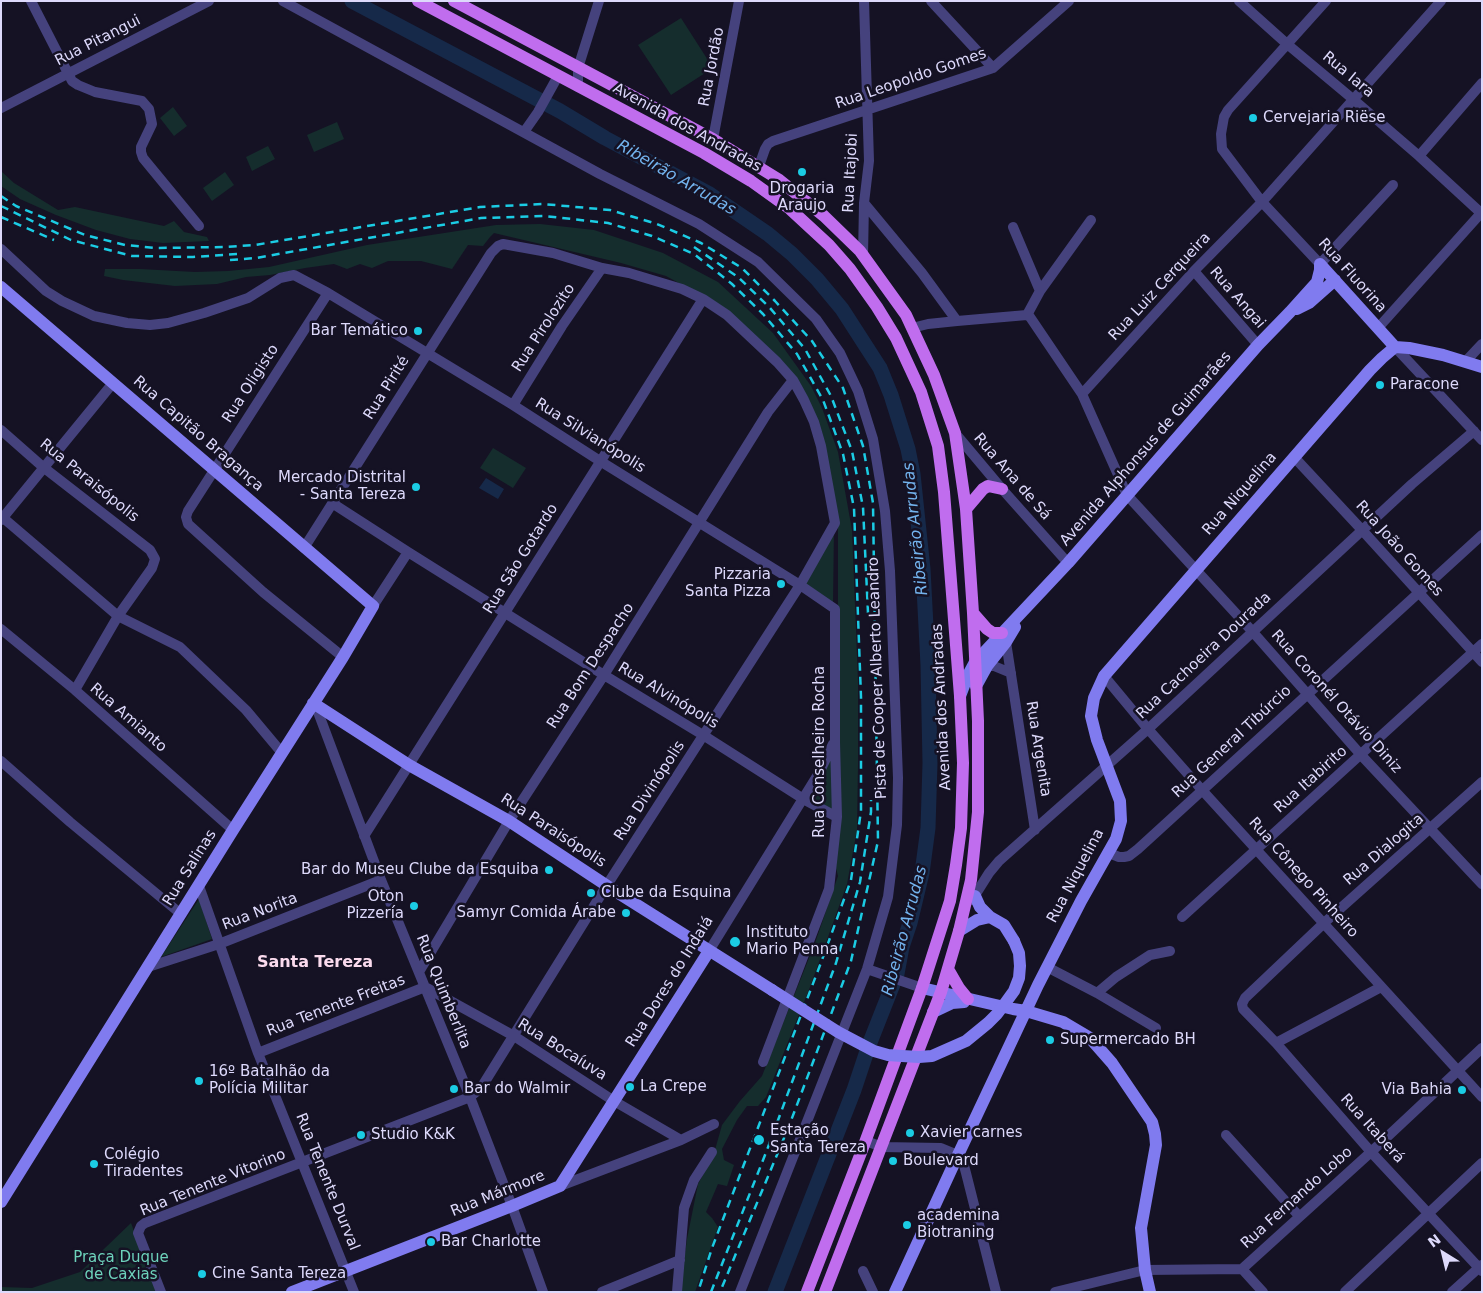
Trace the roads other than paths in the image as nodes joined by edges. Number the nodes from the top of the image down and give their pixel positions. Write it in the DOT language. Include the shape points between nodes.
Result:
graph roads {
  1 [pos="31,1"];
  2 [pos="209,1"];
  3 [pos="283,1"];
  4 [pos="418,1"];
  5 [pos="454,1"];
  6 [pos="599,1"];
  7 [pos="739,1"];
  8 [pos="864,1"];
  9 [pos="931,1"];
  10 [pos="1069,1"];
  11 [pos="1239,1"];
  12 [pos="1326,1"];
  13 [pos="1442,1"];
  14 [pos="1288,44"];
  15 [pos="578,68"];
  16 [pos="994,68"];
  17 [pos="67,74"];
  18 [pos="557,78"];
  19 [pos="1482,82"];
  20 [pos="578,87"];
  21 [pos="1354,100"];
  22 [pos="1,108"];
  23 [pos="868,111"];
  24 [pos="524,132"];
  25 [pos="713,139"];
  26 [pos="704,153"];
  27 [pos="1419,156"];
  28 [pos="759,166"];
  29 [pos="1393,185"];
  30 [pos="1262,202"];
  31 [pos="864,203"];
  32 [pos="1481,213"];
  33 [pos="1091,220"];
  34 [pos="199,226"];
  35 [pos="1013,227"];
  36 [pos="1,249"];
  37 [pos="863,256"];
  38 [pos="1320,264"];
  39 [pos="602,268"];
  40 [pos="1194,271"];
  41 [pos="1335,280"];
  42 [pos="1,287"];
  43 [pos="1040,291"];
  44 [pos="328,293"];
  45 [pos="702,299"];
  46 [pos="1290,312"];
  47 [pos="1027,315"];
  48 [pos="957,321"];
  49 [pos="912,328"];
  50 [pos="1378,328"];
  51 [pos="1482,344"];
  52 [pos="1258,345"];
  53 [pos="1395,347"];
  54 [pos="427,354"];
  55 [pos="1466,362"];
  56 [pos="1482,367"];
  57 [pos="792,380"];
  58 [pos="113,383"];
  59 [pos="921,392"];
  60 [pos="1082,394"];
  61 [pos="513,405"];
  62 [pos="1,430"];
  63 [pos="1474,431"];
  64 [pos="955,433"];
  65 [pos="1482,440"];
  66 [pos="1294,457"];
  67 [pos="600,461"];
  68 [pos="43,467"];
  69 [pos="214,470"];
  70 [pos="1002,489"];
  71 [pos="1127,495"];
  72 [pos="332,503"];
  73 [pos="966,509"];
  74 [pos="2,518"];
  75 [pos="700,522"];
  76 [pos="1362,530"];
  77 [pos="1482,535"];
  78 [pos="304,548"];
  79 [pos="408,552"];
  80 [pos="1068,563"];
  81 [pos="1196,571"];
  82 [pos="800,584"];
  83 [pos="1419,593"];
  84 [pos="374,606"];
  85 [pos="835,609"];
  86 [pos="505,613"];
  87 [pos="973,613"];
  88 [pos="118,616"];
  89 [pos="1,629"];
  90 [pos="1252,631"];
  91 [pos="1004,637"];
  92 [pos="1482,644"];
  93 [pos="1473,653"];
  94 [pos="343,657"];
  95 [pos="1482,662"];
  96 [pos="981,664"];
  97 [pos="1011,674"];
  98 [pos="604,675"];
  99 [pos="1104,676"];
  100 [pos="75,690"];
  101 [pos="1308,694"];
  102 [pos="960,696"];
  103 [pos="314,704"];
  104 [pos="1148,729"];
  105 [pos="703,735"];
  106 [pos="835,742"];
  107 [pos="282,753"];
  108 [pos="1361,755"];
  109 [pos="1,761"];
  110 [pos="409,765"];
  111 [pos="1106,765"];
  112 [pos="1482,782"];
  113 [pos="1202,790"];
  114 [pos="803,799"];
  115 [pos="837,817"];
  116 [pos="509,821"];
  117 [pos="1430,828"];
  118 [pos="233,830"];
  119 [pos="1034,830"];
  120 [pos="364,836"];
  121 [pos="1257,850"];
  122 [pos="1109,853"];
  123 [pos="381,880"];
  124 [pos="971,880"];
  125 [pos="1482,884"];
  126 [pos="198,886"];
  127 [pos="607,886"];
  128 [pos="975,896"];
  129 [pos="964,911"];
  130 [pos="181,914"];
  131 [pos="1182,916"];
  132 [pos="990,917"];
  133 [pos="1324,923"];
  134 [pos="959,930"];
  135 [pos="219,944"];
  136 [pos="1170,950"];
  137 [pos="709,951"];
  138 [pos="148,967"];
  139 [pos="1047,967"];
  140 [pos="867,969"];
  141 [pos="948,969"];
  142 [pos="419,972"];
  143 [pos="425,987"];
  144 [pos="1381,987"];
  145 [pos="922,988"];
  146 [pos="941,992"];
  147 [pos="1097,994"];
  148 [pos="971,1000"];
  149 [pos="1242,1004"];
  150 [pos="1026,1011"];
  151 [pos="933,1012"];
  152 [pos="1156,1028"];
  153 [pos="514,1036"];
  154 [pos="1276,1043"];
  155 [pos="1482,1048"];
  156 [pos="258,1053"];
  157 [pos="763,1062"];
  158 [pos="1456,1071"];
  159 [pos="470,1097"];
  160 [pos="1482,1097"];
  161 [pos="614,1101"];
  162 [pos="714,1124"];
  163 [pos="1226,1135"];
  164 [pos="681,1140"];
  165 [pos="866,1141"];
  166 [pos="882,1147"];
  167 [pos="712,1152"];
  168 [pos="1372,1152"];
  169 [pos="958,1155"];
  170 [pos="303,1162"];
  171 [pos="1482,1163"];
  172 [pos="560,1186"];
  173 [pos="1,1202"];
  174 [pos="512,1206"];
  175 [pos="1429,1213"];
  176 [pos="1299,1216"];
  177 [pos="680,1260"];
  178 [pos="1481,1268"];
  179 [pos="1242,1269"];
  180 [pos="1145,1270"];
  181 [pos="346,1271"];
  182 [pos="863,1271"];
  183 [pos="161,1292"];
  184 [pos="292,1292"];
  185 [pos="354,1292"];
  186 [pos="543,1292"];
  187 [pos="602,1292"];
  188 [pos="677,1292"];
  189 [pos="740,1292"];
  190 [pos="807,1292"];
  191 [pos="825,1292"];
  192 [pos="873,1292"];
  193 [pos="895,1292"];
  194 [pos="996,1292"];
  195 [pos="1055,1292"];
  196 [pos="1150,1292"];
  197 [pos="1263,1292"];
  198 [pos="1345,1292"];
  199 [pos="1452,1292"];
  1 -- 17 [label="street"];
  2 -- 17 [label="street, Rua Pitangui"];
  3 -- 24 [label="street"];
  4 -- 18 [label="main road, Avenida dos Andradas"];
  5 -- 15 [label="main road, Avenida dos Andradas"];
  6 -- 15 [label="street"];
  7 -- 25 [label="street, Rua Jordão"];
  8 -- 23 [label="street, Rua Itajobi"];
  9 -- 16 [label="street"];
  10 -- 16 [label="street, Rua Leopoldo Gomes"];
  11 -- 14 [label="street, Rua Iara"];
  12 -- 14 [label="street"];
  13 -- 21 [label="street, Rua Luiz Cerqueira"];
  14 -- 21 [label="street, Rua Iara"];
  14 -- 30 [label="street, Rua Fluorina" via="1228,110 1220,134 1222,149"];
  15 -- 20 [label="street"];
  15 -- 25 [label="main road, Avenida dos Andradas"];
  16 -- 23 [label="street, Rua Leopoldo Gomes"];
  17 -- 22 [label="street, Rua Pitangui"];
  17 -- 34 [label="street" via="78,85 95,92 142,101 149,109 152,124 141,147 142,158"];
  18 -- 20 [label="main road, Avenida dos Andradas"];
  18 -- 24 [label="street"];
  19 -- 27 [label="street"];
  20 -- 26 [label="main road, Avenida dos Andradas"];
  21 -- 27 [label="street, Rua Iara"];
  21 -- 30 [label="street, Rua Luiz Cerqueira"];
  23 -- 28 [label="street, Rua Leopoldo Gomes" via="768,144"];
  23 -- 31 [label="street, Rua Itajobi" via="869,161"];
  24 -- 140 [label="street, Pista de Cooper Alberto Leandro" via="699,224 758,262 816,319 840,354 858,391 873,439 885,511 898,778 897,825 888,896"];
  25 -- 26 [label="main road" via="712,147"];
  25 -- 28 [label="main road, Avenida dos Andradas"];
  26 -- 59 [label="main road, Avenida dos Andradas" via="790,209 850,268 896,338"];
  27 -- 32 [label="street, Rua Iara"];
  28 -- 37 [label="main road, Avenida dos Andradas" via="801,196"];
  29 -- 38 [label="street"];
  30 -- 38 [label="street, Rua Fluorina"];
  30 -- 40 [label="street, Rua Luiz Cerqueira"];
  31 -- 37 [label="street, Rua Itajobi"];
  31 -- 48 [label="street"];
  32 -- 50 [label="street"];
  33 -- 43 [label="street"];
  35 -- 43 [label="street"];
  36 -- 44 [label="street" via="46,291 62,301 94,316 127,323 168,323 204,314 248,298 280,278 294,275"];
  37 -- 49 [label="main road, Avenida dos Andradas"];
  38 -- 41 [label="street, Rua Fluorina"];
  38 -- 46 [label="street, Avenida Alphonsus de Guimarães" via="1317,282"];
  39 -- 45 [label="street" via="682,289"];
  39 -- 54 [label="street, Rua Pirité" via="553,253 508,244 498,246"];
  39 -- 61 [label="street, Rua Pirolozito"];
  40 -- 52 [label="street, Rua Angai"];
  40 -- 60 [label="street, Rua Luiz Cerqueira"];
  41 -- 46 [label="street, Avenida Alphonsus de Guimarães" via="1309,303"];
  41 -- 50 [label="street, Rua Fluorina"];
  42 -- 58 [label="street, Rua Capitão Bragança"];
  43 -- 47 [label="street"];
  44 -- 54 [label="street, Rua Silvianópolis"];
  44 -- 69 [label="street, Rua Oligisto"];
  45 -- 57 [label="street" via="726,315"];
  45 -- 67 [label="street, Rua São Gotardo"];
  46 -- 52 [label="street, Avenida Alphonsus de Guimarães"];
  47 -- 48 [label="street"];
  47 -- 60 [label="street, Rua Coronél Otávio Diniz"];
  48 -- 49 [label="street"];
  49 -- 64 [label="main road, Avenida dos Andradas" via="934,375"];
  50 -- 53 [label="street, Rua Fluorina"];
  51 -- 55 [label="street"];
  52 -- 71 [label="street, Avenida Alphonsus de Guimarães"];
  53 -- 55 [label="street"];
  53 -- 63 [label="street, Rua Fluorina"];
  53 -- 66 [label="street, Rua Niquelina" via="1370,370"];
  54 -- 61 [label="street, Rua Silvianópolis"];
  54 -- 72 [label="street, Rua Pirité"];
  55 -- 56 [label="street"];
  57 -- 75 [label="street, Rua Bom Despacho" via="768,412"];
  57 -- 82 [label="street, Rua Divinópolis" via="814,422 835,523"];
  58 -- 68 [label="street"];
  58 -- 69 [label="street, Rua Capitão Bragança"];
  59 -- 64 [label="main road"];
  59 -- 102 [label="main road, Avenida dos Andradas" via="938,446 943,483"];
  60 -- 71 [label="street, Rua Coronél Otávio Diniz"];
  61 -- 67 [label="street, Rua Silvianópolis"];
  62 -- 68 [label="street, Rua Paraisópolis"];
  63 -- 65 [label="street, Rua Fluorina"];
  63 -- 76 [label="street, Rua Cachoeira Dourada"];
  64 -- 70 [label="street, Rua Ana de Sá"];
  64 -- 73 [label="main road, Avenida dos Andradas"];
  66 -- 76 [label="street, Rua João Gomes"];
  66 -- 81 [label="street, Rua Niquelina"];
  67 -- 75 [label="street, Rua Silvianópolis"];
  67 -- 86 [label="street, Rua São Gotardo"];
  68 -- 74 [label="street"];
  68 -- 88 [label="street, Rua Paraisópolis" via="150,550 155,559"];
  69 -- 78 [label="street, Rua Capitão Bragança"];
  69 -- 94 [label="street, Rua Oligisto" via="188,510 188,524 263,592"];
  70 -- 73 [label="main road" via="988,486"];
  70 -- 80 [label="street, Rua Ana de Sá"];
  71 -- 80 [label="street, Avenida Alphonsus de Guimarães"];
  71 -- 81 [label="street, Rua Coronél Otávio Diniz"];
  72 -- 78 [label="street, Rua Pirité"];
  72 -- 79 [label="street, Rua Alvinópolis"];
  73 -- 87 [label="main road, Avenida dos Andradas"];
  74 -- 88 [label="street"];
  75 -- 82 [label="street, Rua Silvianópolis"];
  75 -- 98 [label="street, Rua Bom Despacho"];
  76 -- 83 [label="street, Rua João Gomes"];
  76 -- 90 [label="street, Rua Cachoeira Dourada"];
  77 -- 83 [label="street, Rua General Tibúrcio"];
  78 -- 84 [label="street, Rua Capitão Bragança"];
  79 -- 84 [label="street, Rua Salinas"];
  79 -- 86 [label="street, Rua Alvinópolis"];
  80 -- 91 [label="street, Avenida Alphonsus de Guimarães"];
  81 -- 90 [label="street, Rua Coronél Otávio Diniz"];
  81 -- 99 [label="street, Rua Niquelina"];
  82 -- 85 [label="street, Rua Silvianópolis"];
  82 -- 105 [label="street, Rua Divinópolis"];
  83 -- 93 [label="street, Rua João Gomes"];
  83 -- 101 [label="street, Rua General Tibúrcio"];
  84 -- 94 [label="street, Rua Salinas"];
  85 -- 106 [label="street, Rua Conselheiro Rocha"];
  86 -- 98 [label="street, Rua Alvinópolis"];
  86 -- 110 [label="street, Rua São Gotardo"];
  87 -- 91 [label="main road" via="987,629"];
  87 -- 96 [label="main road, Avenida dos Andradas"];
  88 -- 100 [label="street"];
  88 -- 107 [label="street" via="180,647 246,710"];
  89 -- 100 [label="street, Rua Amianto"];
  90 -- 101 [label="street, Rua Coronél Otávio Diniz"];
  90 -- 104 [label="street, Rua Cachoeira Dourada"];
  91 -- 96 [label="street, Avenida Alphonsus de Guimarães"];
  91 -- 97 [label="street, Rua Argenita"];
  92 -- 93 [label="street, Rua Itabirito"];
  93 -- 95 [label="street, Rua João Gomes"];
  93 -- 108 [label="street, Rua Itabirito"];
  94 -- 103 [label="street, Rua Salinas"];
  96 -- 97 [label="street"];
  96 -- 102 [label="street, Avenida Alphonsus de Guimarães" via="968,675"];
  96 -- 124 [label="main road, Avenida dos Andradas" via="976,686 979,775"];
  97 -- 119 [label="street, Rua Argenita"];
  98 -- 105 [label="street, Rua Alvinópolis"];
  98 -- 116 [label="street, Rua Bom Despacho"];
  99 -- 104 [label="street, Rua Cônego Pinheiro"];
  99 -- 111 [label="street, Rua Niquelina" via="1094,698 1091,716"];
  100 -- 118 [label="street, Rua Amianto"];
  101 -- 108 [label="street, Rua Coronél Otávio Diniz"];
  101 -- 113 [label="street, Rua General Tibúrcio"];
  102 -- 145 [label="main road, Avenida dos Andradas" via="961,828 950,901"];
  103 -- 107 [label="street, Rua Salinas"];
  103 -- 110 [label="street, Rua Paraisópolis"];
  103 -- 120 [label="street, Rua Quimberlita"];
  104 -- 111 [label="street, Rua Cachoeira Dourada"];
  104 -- 113 [label="street, Rua Cônego Pinheiro"];
  105 -- 114 [label="street, Rua Alvinópolis"];
  105 -- 127 [label="street, Rua Divinópolis"];
  106 -- 114 [label="street, Rua Dores do Indaiá"];
  106 -- 115 [label="street, Rua Conselheiro Rocha"];
  107 -- 118 [label="street, Rua Salinas"];
  108 -- 117 [label="street, Rua Coronél Otávio Diniz"];
  108 -- 121 [label="street, Rua Itabirito"];
  109 -- 130 [label="street"];
  110 -- 116 [label="street, Rua Paraisópolis"];
  110 -- 120 [label="street, Rua São Gotardo"];
  111 -- 119 [label="street, Rua Cachoeira Dourada"];
  111 -- 122 [label="street, Rua Niquelina" via="1122,810 1116,839"];
  112 -- 117 [label="street, Rua Dialogita"];
  113 -- 121 [label="street, Rua Cônego Pinheiro"];
  113 -- 122 [label="street, Rua General Tibúrcio" via="1134,853 1124,857"];
  114 -- 115 [label="street, Rua Alvinópolis"];
  114 -- 137 [label="street, Rua Dores do Indaiá"];
  115 -- 157 [label="street, Rua Conselheiro Rocha" via="829,890"];
  116 -- 127 [label="street, Rua Paraisópolis"];
  116 -- 142 [label="street, Rua Bom Despacho"];
  117 -- 125 [label="street, Rua Coronél Otávio Diniz"];
  117 -- 133 [label="street, Rua Dialogita"];
  118 -- 126 [label="street, Rua Salinas"];
  119 -- 128 [label="street, Rua Cachoeira Dourada" via="998,861"];
  120 -- 123 [label="street, Rua Quimberlita"];
  121 -- 131 [label="street, Rua Itabirito"];
  121 -- 133 [label="street, Rua Cônego Pinheiro"];
  122 -- 139 [label="street, Rua Niquelina"];
  123 -- 135 [label="street, Rua Norita"];
  123 -- 142 [label="street, Rua Quimberlita"];
  124 -- 128 [label="main road"];
  124 -- 129 [label="main road, Avenida dos Andradas"];
  126 -- 130 [label="street, Rua Salinas"];
  126 -- 135 [label="street, Rua Tenente Durval"];
  127 -- 137 [label="street, Rua Paraisópolis"];
  127 -- 153 [label="street, Rua Divinópolis"];
  128 -- 129 [label="street, Rua Cachoeira Dourada"];
  128 -- 132 [label="street"];
  129 -- 134 [label="main road, Avenida dos Andradas"];
  130 -- 138 [label="street, Rua Salinas"];
  132 -- 134 [label="street"];
  132 -- 137 [label="street, Rua Paraisópolis, bridge" via="1004,925 1019,953 1019,978 1014,991 998,1014 977,1033 932,1056 888,1055 874,1051"];
  133 -- 144 [label="street, Rua Cônego Pinheiro"];
  133 -- 149 [label="street, Rua Dialogita"];
  134 -- 141 [label="main road, Avenida dos Andradas"];
  135 -- 138 [label="street, Rua Norita"];
  135 -- 156 [label="street, Rua Tenente Durval"];
  136 -- 147 [label="street" via="1150,954"];
  137 -- 161 [label="street, Rua Dores do Indaiá"];
  138 -- 173 [label="street, Rua Salinas"];
  139 -- 147 [label="street"];
  139 -- 150 [label="street, Rua Niquelina"];
  140 -- 145 [label="street"];
  140 -- 189 [label="street, Pista de Cooper Alberto Leandro"];
  141 -- 146 [label="main road, Avenida dos Andradas"];
  141 -- 148 [label="main road"];
  142 -- 143 [label="street, Rua Quimberlita"];
  143 -- 153 [label="street, Rua Bocaíuva"];
  143 -- 156 [label="street, Rua Tenente Freitas"];
  143 -- 159 [label="street, Rua Quimberlita"];
  144 -- 154 [label="street"];
  144 -- 158 [label="street, Rua Cônego Pinheiro"];
  145 -- 146 [label="street"];
  145 -- 165 [label="main road, Avenida dos Andradas"];
  146 -- 148 [label="street"];
  146 -- 151 [label="main road, Avenida dos Andradas"];
  147 -- 152 [label="street"];
  148 -- 150 [label="street"];
  148 -- 151 [label="street" via="952,1003"];
  149 -- 154 [label="street, Rua Itaberá"];
  150 -- 169 [label="street, Rua Niquelina"];
  150 -- 180 [label="street" via="1064,1022 1090,1038 1112,1063 1152,1122 1156,1145 1141,1228"];
  151 -- 166 [label="main road, Avenida dos Andradas"];
  153 -- 159 [label="street, Rua Divinópolis" via="481,1088"];
  153 -- 161 [label="street, Rua Bocaíuva"];
  154 -- 168 [label="street, Rua Itaberá"];
  155 -- 158 [label="street, Rua Fernando Lobo"];
  156 -- 170 [label="street, Rua Tenente Durval"];
  158 -- 160 [label="street, Rua Cônego Pinheiro"];
  158 -- 168 [label="street, Rua Fernando Lobo"];
  159 -- 170 [label="street, Rua Tenente Vitorino"];
  159 -- 174 [label="street, Rua Quimberlita"];
  161 -- 164 [label="street, Rua Bocaíuva"];
  161 -- 172 [label="street, Rua Dores do Indaiá"];
  162 -- 164 [label="street, Rua Mármore"];
  163 -- 176 [label="street"];
  164 -- 172 [label="street, Rua Mármore"];
  165 -- 166 [label="street"];
  165 -- 190 [label="main road, Avenida dos Andradas"];
  166 -- 169 [label="street" via="941,1148"];
  166 -- 191 [label="main road, Avenida dos Andradas"];
  167 -- 177 [label="street" via="694,1180 684,1208"];
  168 -- 175 [label="street, Rua Itaberá"];
  168 -- 176 [label="street, Rua Fernando Lobo"];
  169 -- 193 [label="street, Rua Niquelina"];
  169 -- 194 [label="street" via="966,1172"];
  170 -- 181 [label="street, Rua Tenente Durval"];
  170 -- 183 [label="street, Rua Tenente Vitorino" via="141,1226 138,1233"];
  171 -- 175 [label="street"];
  172 -- 174 [label="street, Rua Mármore"];
  174 -- 181 [label="street, Rua Mármore"];
  174 -- 186 [label="street, Rua Quimberlita"];
  175 -- 178 [label="street, Rua Itaberá"];
  175 -- 198 [label="street"];
  176 -- 179 [label="street, Rua Fernando Lobo"];
  177 -- 187 [label="street"];
  177 -- 188 [label="street"];
  178 -- 199 [label="street"];
  179 -- 180 [label="street"];
  179 -- 197 [label="street"];
  180 -- 195 [label="street"];
  180 -- 196 [label="street"];
  181 -- 184 [label="street, Rua Mármore"];
  181 -- 185 [label="street, Rua Tenente Durval"];
  182 -- 192 [label="street"];
}
